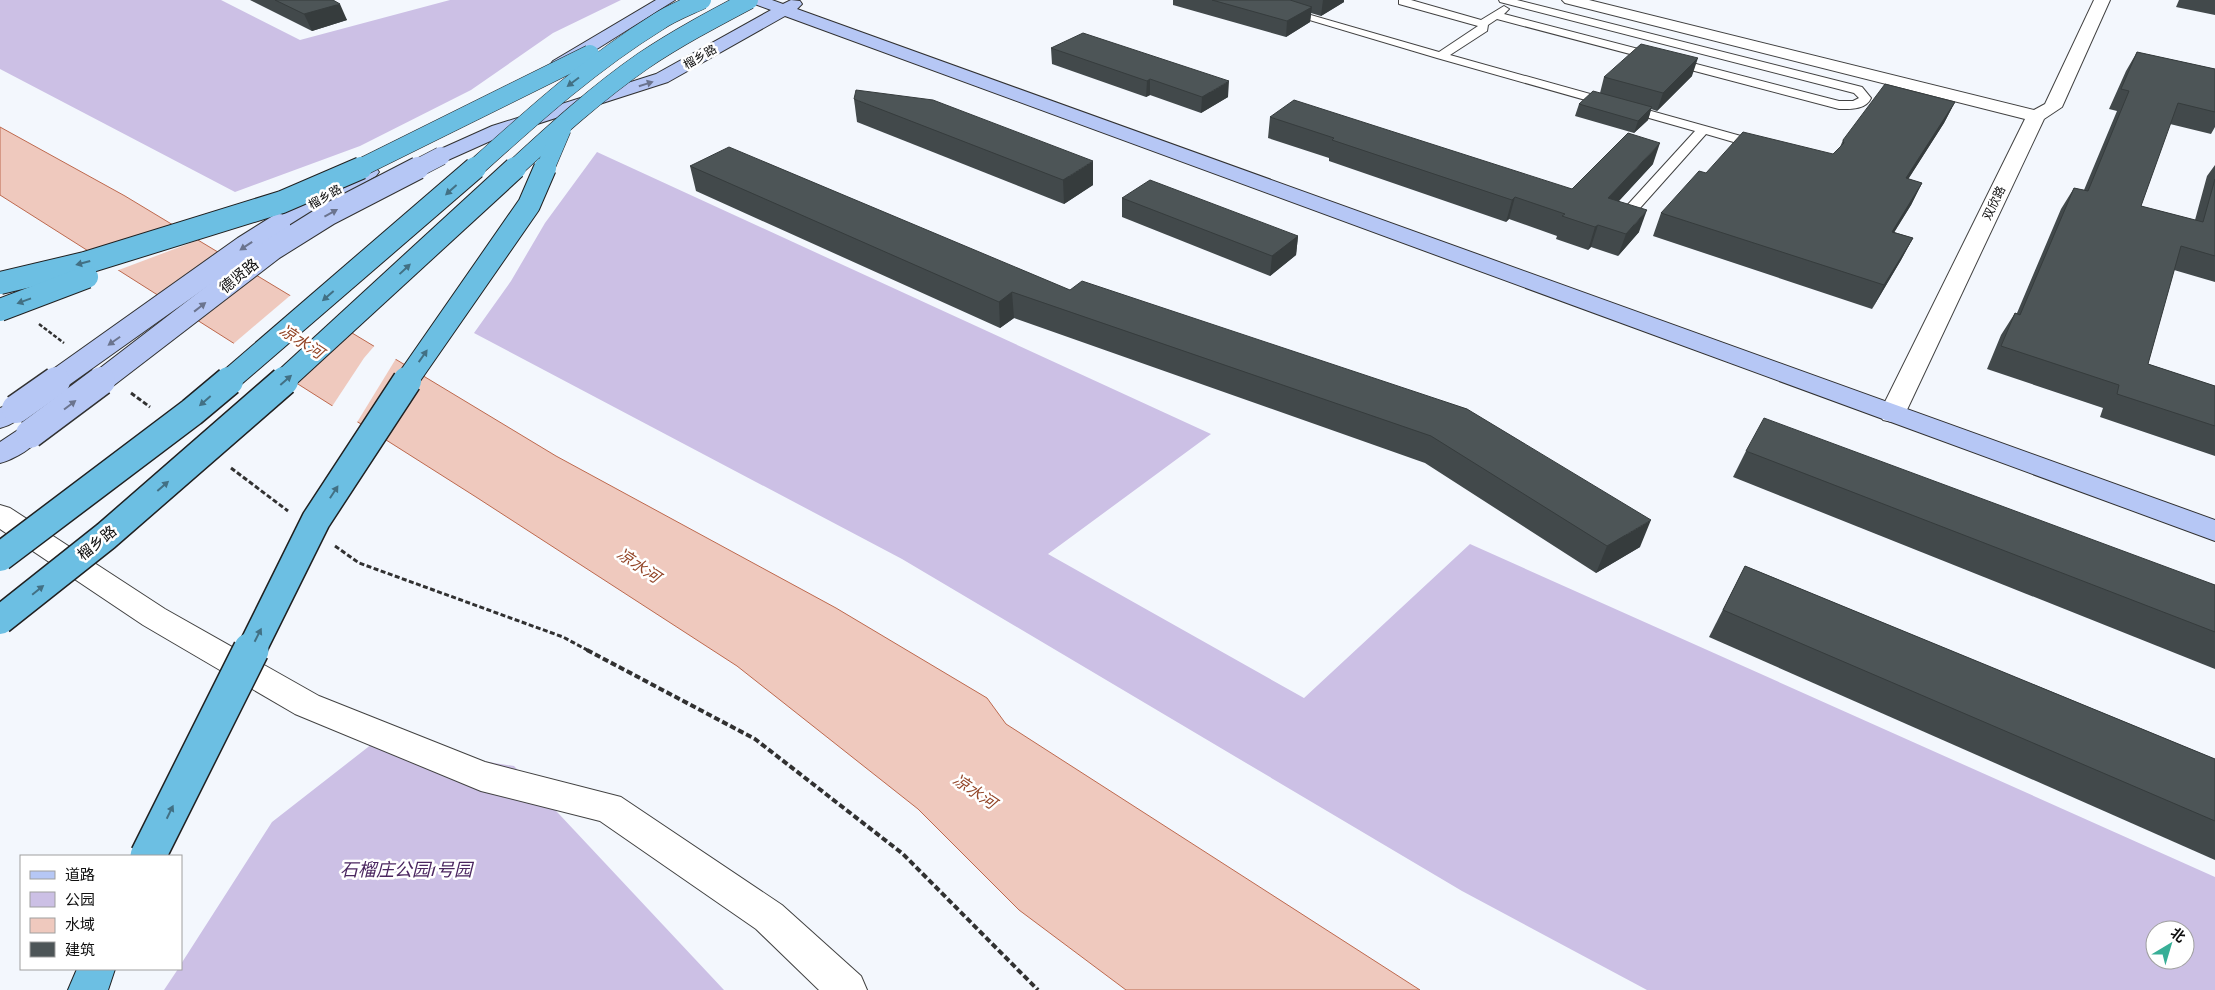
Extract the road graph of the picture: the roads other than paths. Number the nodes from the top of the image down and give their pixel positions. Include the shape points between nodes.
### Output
1 (667, 0) edge
2 (702, 0) edge
3 (748, 0) edge
4 (757, 0) edge
5 (802, 0) edge
6 (1247, 0) edge
7 (1406, 0) edge
8 (1570, 0) edge
9 (2102, 0) edge
10 (1508, 1) edge
11 (782, 9) junction
12 (1495, 15) junction
13 (659, 22) junction
14 (1483, 24) junction
15 (1441, 56) junction
16 (2036, 116) junction
17 (566, 121) junction
18 (1704, 129) junction
19 (499, 130) joint
20 (1769, 148) edge
21 (284, 211) junction
22 (1627, 214) edge
23 (0, 283) edge
24 (0, 310) edge
25 (1892, 414) junction
26 (8, 415) edge
27 (0, 454) edge
28 (0, 515) edge
29 (2215, 531) edge
30 (0, 557) edge
31 (0, 620) edge
32 (148, 855) edge
33 (96, 970) edge
34 (88, 990) edge
35 (847, 990) edge

1 - 21 street, 榴乡路 via 528,84 399,154
2 - 13 highway, bridge
3 - 17 highway, 榴乡路, bridge via 642,62
4 - 11 street
5 - 11 street, 榴乡路
6 - 15 lane
7 - 14 lane via 1403,2
8 - 16 street
9 - 16 street, 双欣路 via 2053,107
10 - 12 lane
10 - 12 lane via 1858,90 1864,101 1855,105 1839,105
19 -> 11 street, 榴乡路 via 662,78
11 - 25 street
12 - 14 lane
13 - 21 highway, bridge via 336,180
13 -> 30 highway, bridge via 561,91 192,412
14 - 15 lane via 1483,29
15 - 18 lane
16 - 25 street, 双欣路
31 -> 17 highway, 榴乡路, bridge via 106,536 303,364
32 -> 17 highway, bridge via 316,520 415,368 529,205
18 - 20 lane
18 - 22 lane
27 -> 19 street, 德贤路, bridge via 274,248 329,214
21 -> 23 highway, bridge
21 -> 24 highway, bridge
21 -> 26 street, 榴乡路, bridge via 244,247
25 - 29 street
28 - 35 street via 154,618 307,705 481,776 609,808 769,917
33 - 34 highway

